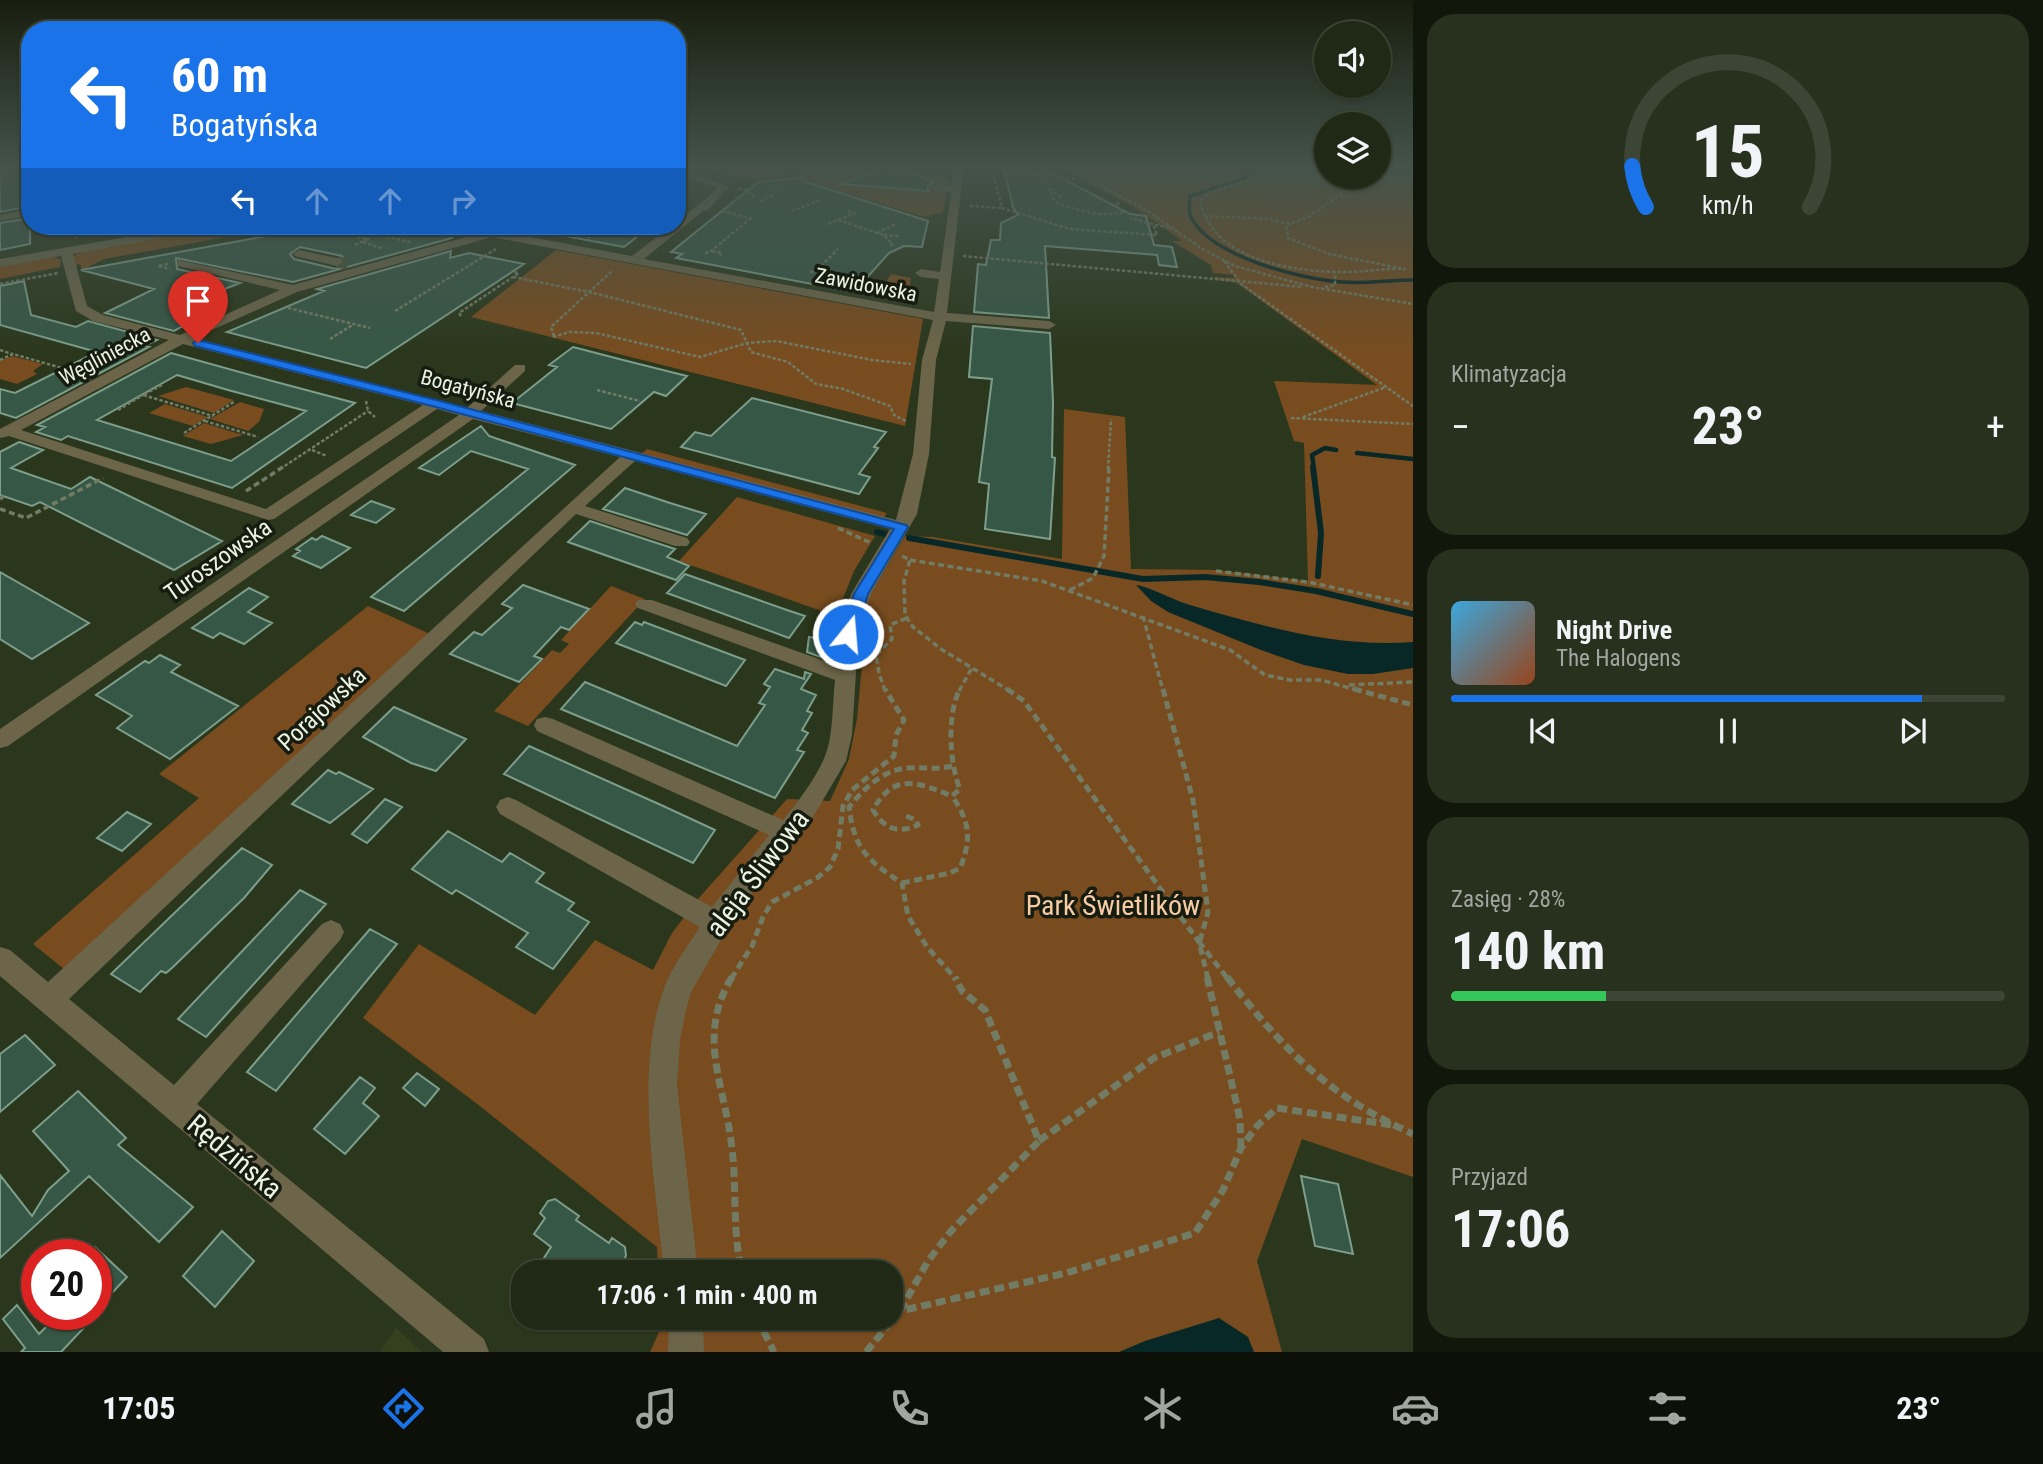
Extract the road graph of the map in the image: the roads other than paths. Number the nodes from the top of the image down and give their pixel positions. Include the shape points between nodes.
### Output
1 (952, 228) edge
2 (132, 235) edge
3 (149, 235) edge
4 (483, 235) edge
5 (501, 235) edge
6 (666, 235) edge
7 (79, 246) junction
8 (66, 251) junction
9 (299, 254) dead end
10 (0, 257) edge
11 (630, 259) junction
12 (337, 261) tunnel mouth
13 (0, 263) edge
14 (182, 263) dead end
15 (352, 265) tunnel mouth
16 (369, 268) junction
17 (921, 273) dead end
18 (946, 276) junction
19 (293, 289) junction
20 (940, 316) junction
21 (1049, 326) dead end
22 (181, 339) junction
23 (520, 368) dead end
24 (436, 403) junction
25 (467, 416) junction
26 (4, 433) edge
27 (631, 456) junction
28 (574, 508) junction
29 (895, 536) junction
30 (681, 542) dead end
31 (645, 604) dead end
32 (846, 676) junction
33 (545, 725) dead end
34 (0, 740) edge
35 (508, 807) dead end
36 (786, 832) junction
37 (716, 922) junction
38 (331, 932) dead end
39 (0, 959) edge
40 (48, 999) junction
41 (175, 1106) junction
42 (680, 1260) edge
43 (686, 1330) edge
44 (471, 1352) edge
45 (686, 1352) edge

1 - 18 street, aleja Śliwowa
2 - 7 street
3 - 7 street
4 - 16 street, Węgliniecka
5 - 11 street, Zawidowska
6 - 11 street
7 - 8 street
7 - 10 street
8 - 13 street
8 - 22 street, Bogatyńska via 84,310 98,318
9 - 12 street
11 - 20 street, Zawidowska
14 - 19 street
15 - 16 street
16 - 19 street, Węgliniecka
17 - 18 street
18 - 20 street, aleja Śliwowa
19 - 22 street, Węgliniecka
20 - 21 street, Zawidowska
20 - 29 street, aleja Śliwowa via 929,360 918,473 908,514
22 - 24 street, Bogatyńska
22 - 26 street, Węgliniecka
23 - 25 street, Turoszowska
24 - 25 street, Bogatyńska
24 - 26 street via 268,515
25 - 27 street, Bogatyńska
25 - 34 street, Turoszowska
27 - 28 street, Porajowska
27 - 29 street, Bogatyńska
28 - 30 street
28 - 40 street, Porajowska
29 - 32 street, aleja Śliwowa via 861,594 848,638
31 - 32 street
32 - 36 street, aleja Śliwowa via 835,761 819,791
33 - 36 street
35 - 37 street
36 - 37 street, aleja Śliwowa
37 - 42 street, aleja Śliwowa via 678,988 666,1039 662,1085
38 - 41 street
39 - 40 street, Rędzińska
40 - 41 street, Rędzińska
41 - 44 street, Rędzińska
43 - 45 street

